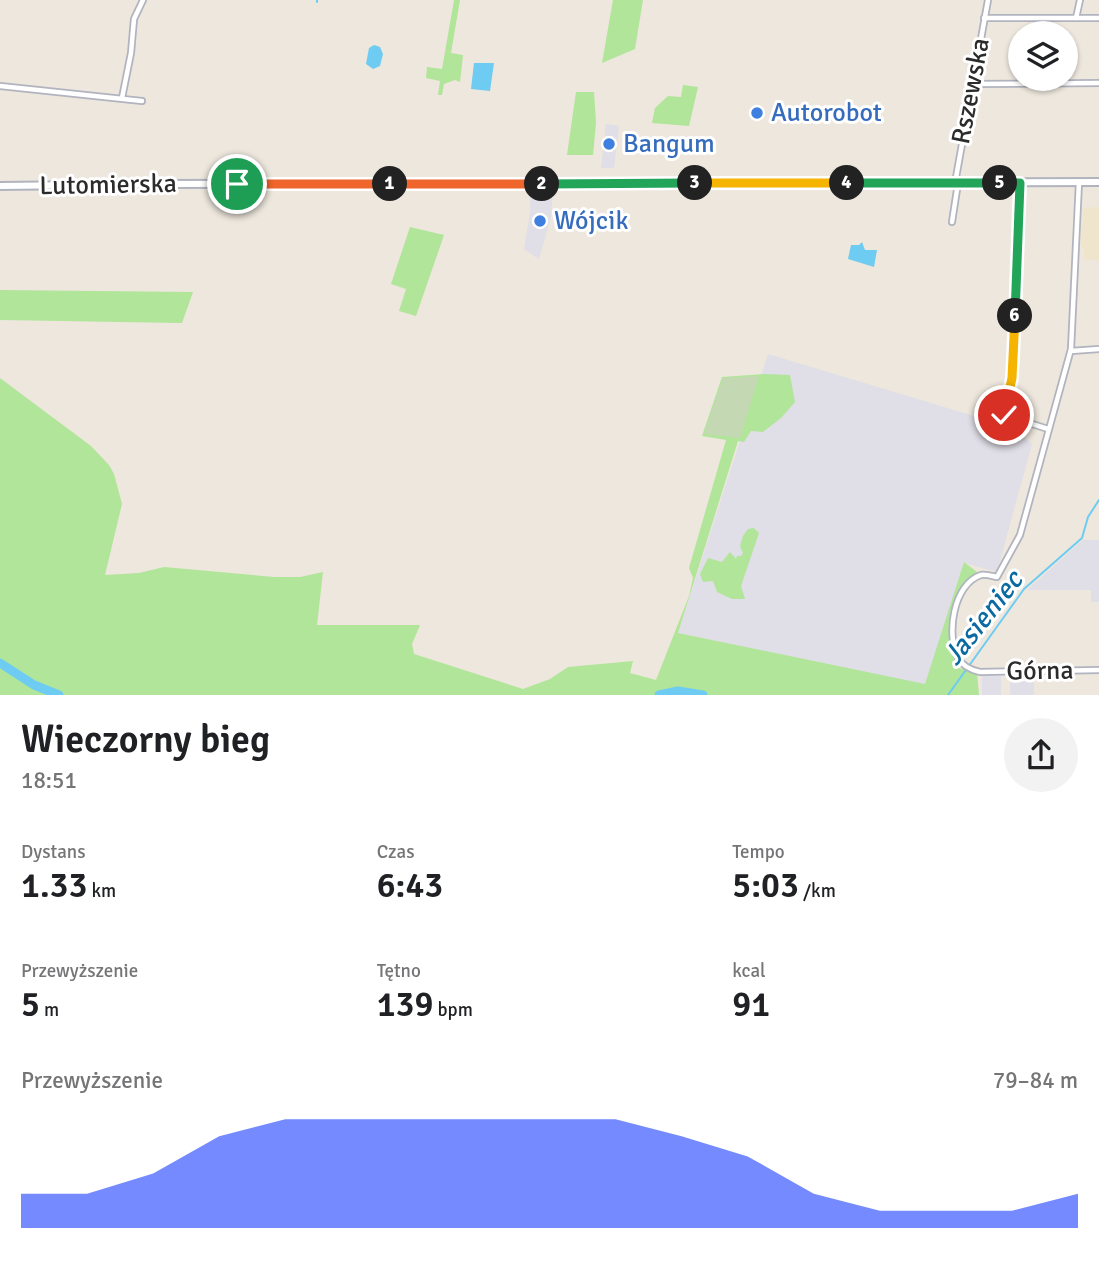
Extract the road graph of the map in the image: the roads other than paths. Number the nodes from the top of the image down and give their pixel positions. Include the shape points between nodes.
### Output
1 (143, 0) edge
2 (988, 0) edge
3 (1080, 0) edge
4 (984, 18) junction
5 (1076, 18) junction
6 (1099, 18) edge
7 (1099, 83) edge
8 (972, 84) junction
9 (0, 86) edge
10 (122, 98) junction
11 (142, 101) dead end
12 (1079, 182) junction
13 (1099, 182) edge
14 (957, 183) junction
15 (1020, 183) junction
16 (0, 186) edge
17 (952, 222) dead end
18 (1099, 349) edge
19 (1071, 351) junction
20 (1048, 429) junction
21 (1099, 670) edge

1 - 10 street via 134,19
2 - 4 street, Rszewska
3 - 5 street
4 - 5 street
4 - 8 street, Rszewska
5 - 6 street
7 - 8 street
8 - 14 street, Rszewska
9 - 10 street
10 - 11 street
12 - 13 main road, Lutomierska
12 - 15 main road, Lutomierska
12 - 19 street
14 - 15 main road, Lutomierska
14 - 16 main road, Lutomierska
14 - 17 street, Rszewska
15 - 20 street via 1012,378 1004,415
18 - 19 street
19 - 20 street
20 - 21 street, Górna via 1015,548 997,577 985,574 972,580 959,595 954,646 968,669 980,672

